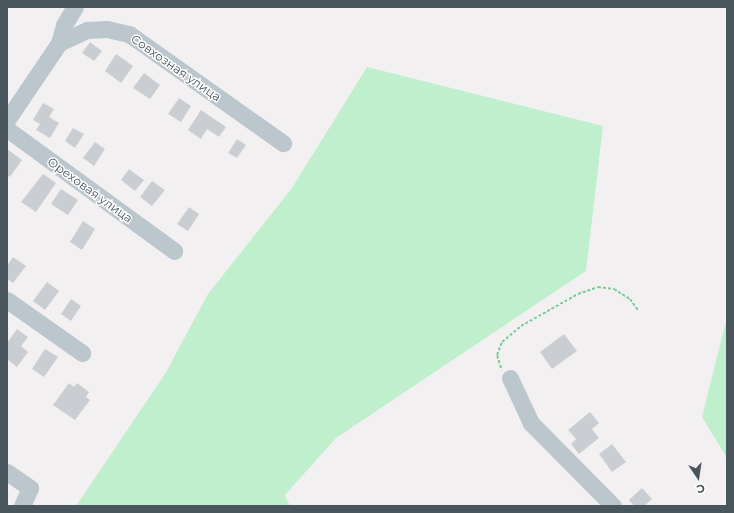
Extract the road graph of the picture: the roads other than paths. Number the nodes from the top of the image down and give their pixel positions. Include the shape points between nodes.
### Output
1 (75, 7) edge
2 (59, 43) junction
3 (7, 120) edge
4 (7, 129) edge
5 (283, 143) dead end
6 (174, 251) dead end
7 (7, 300) edge
8 (82, 353) dead end
9 (510, 378) road end
10 (7, 472) edge
11 (22, 506) edge
12 (613, 506) edge

1 - 2 street via 64,25
2 - 3 street
2 - 5 street, Совхозная улица via 87,30 107,29 129,34
4 - 6 street, Ореховая улица
7 - 8 street
9 - 12 street via 531,423
10 - 11 street via 30,488

